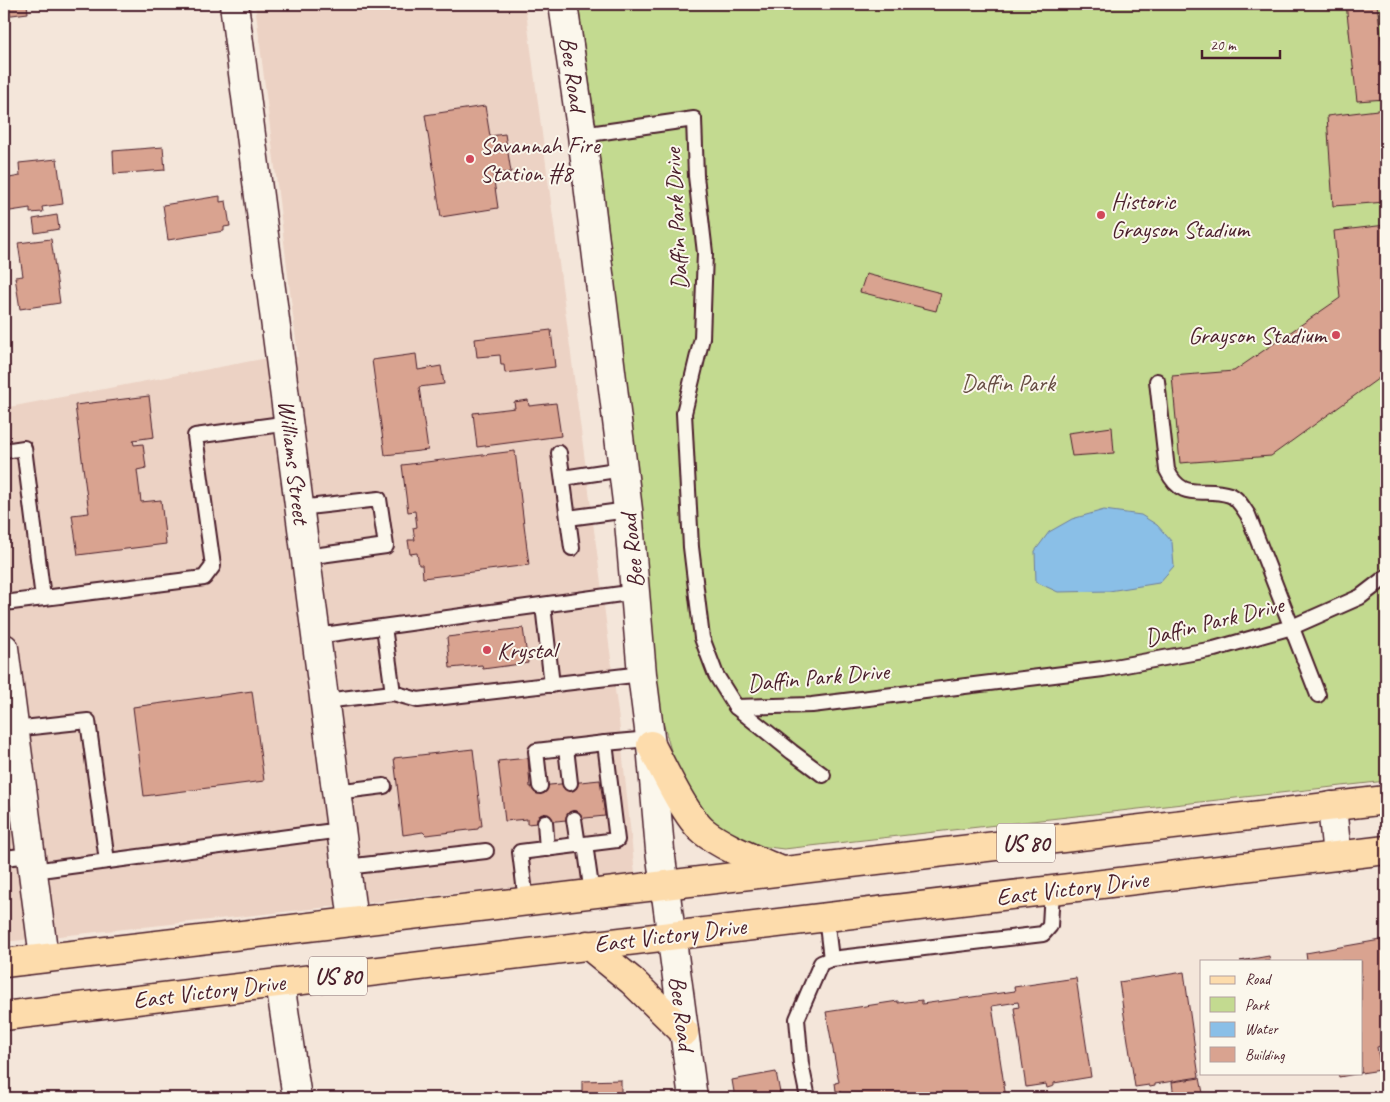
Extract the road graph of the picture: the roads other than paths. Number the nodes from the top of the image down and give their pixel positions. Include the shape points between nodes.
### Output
1 (234, 4) edge
2 (563, 4) edge
3 (582, 135) junction
4 (1157, 381) dead end
5 (288, 423) junction
6 (4, 451) edge
7 (559, 453) dead end
8 (623, 469) junction
9 (563, 478) junction
10 (299, 508) junction
11 (628, 510) junction
12 (568, 518) junction
13 (572, 548) dead end
14 (306, 557) junction
15 (1386, 577) edge
16 (636, 592) junction
17 (43, 598) junction
18 (4, 602) edge
19 (543, 605) junction
20 (384, 626) junction
21 (1292, 627) junction
22 (316, 636) junction
23 (4, 648) edge
24 (642, 674) junction
25 (552, 685) junction
26 (393, 693) junction
27 (1318, 695) dead end
28 (324, 701) junction
29 (736, 707) junction
30 (14, 729) junction
31 (650, 742) junction
32 (605, 743) junction
33 (566, 748) junction
34 (824, 775) dead end
35 (570, 783) dead end
36 (384, 786) dead end
37 (540, 786) dead end
38 (336, 792) junction
39 (1386, 800) edge
40 (1332, 806) junction
41 (574, 819) dead end
42 (544, 822) dead end
43 (341, 830) junction
44 (581, 845) junction
45 (547, 848) junction
46 (1386, 850) edge
47 (486, 851) dead end
48 (1337, 856) junction
49 (4, 858) edge
50 (107, 861) junction
51 (32, 863) junction
52 (346, 867) junction
53 (782, 871) junction
54 (665, 885) junction
55 (1052, 890) junction
56 (592, 894) junction
57 (526, 901) junction
58 (826, 917) junction
59 (353, 921) junction
60 (671, 935) junction
61 (588, 945) junction
62 (44, 958) junction
63 (831, 958) junction
64 (4, 963) edge
65 (280, 983) junction
66 (4, 1016) edge
67 (684, 1032) junction
68 (297, 1098) edge
69 (693, 1098) edge
70 (808, 1098) edge

1 - 5 street, Williams Street
2 - 3 street, Bee Road
3 - 8 street, Bee Road
3 - 29 lane, Daffin Park Drive via 694,119 696,176 705,253 702,338 684,413 691,547 702,638 716,675
4 - 21 lane via 1167,470 1171,479 1190,492 1231,495 1240,503
5 - 10 street, Williams Street
5 - 17 lane via 195,436 213,566 204,578
6 - 17 lane via 24,448
7 - 9 lane
8 - 9 lane
8 - 11 street, Bee Road
9 - 12 lane
10 - 14 street, Williams Street
10 - 14 lane via 379,499 386,546
11 - 12 lane
11 - 16 street, Bee Road
12 - 13 lane
14 - 22 street, Williams Street
15 - 21 lane, Daffin Park Drive via 1360,597
16 - 19 lane
16 - 24 street, Bee Road
17 - 18 lane
19 - 20 lane
19 - 25 lane
20 - 22 lane
20 - 26 lane
21 - 27 lane
21 - 29 lane, Daffin Park Drive via 1214,649 1103,669 814,704
22 - 28 street, Williams Street
23 - 30 street
24 - 25 lane
24 - 31 street, Bee Road
25 - 26 lane via 418,700
26 - 28 lane
28 - 38 street, Williams Street
29 - 34 lane
30 - 50 lane via 88,721
30 - 51 street
31 - 32 lane
31 - 53 main road via 687,810 703,830 733,849
31 - 54 street, Bee Road
32 - 33 lane
32 - 44 lane via 616,840
33 - 35 lane
33 - 37 lane via 536,751
36 - 38 lane
38 - 43 street, Williams Street
39 - 40 main road, East Victory Drive / US 80
40 - 48 street
40 - 53 main road, East Victory Drive / US 80
41 - 44 lane
42 - 45 lane
43 - 50 lane
43 - 52 street, Williams Street
44 - 45 lane
44 - 56 lane
45 - 57 lane via 520,852
46 - 48 main road, East Victory Drive / US 80
47 - 52 lane
48 - 55 main road, East Victory Drive / US 80
49 - 51 lane
50 - 51 lane
51 - 62 street
52 - 59 street, Williams Street
53 - 54 main road, East Victory Drive / US 80
54 - 56 main road, East Victory Drive / US 80
54 - 60 street, Bee Road
55 - 58 main road, East Victory Drive / US 80
55 - 63 lane via 1050,926 1043,934
56 - 57 main road, East Victory Drive / US 80
57 - 59 main road, East Victory Drive / US 80
58 - 60 main road, East Victory Drive / US 80
58 - 63 lane
59 - 62 main road, East Victory Drive / US 80
60 - 61 main road, East Victory Drive / US 80
60 - 67 street, Bee Road
61 - 65 main road, East Victory Drive / US 80
61 - 67 main road via 632,981
62 - 64 main road, East Victory Drive / US 80
63 - 70 lane via 821,963 797,1019
65 - 66 main road, East Victory Drive / US 80
65 - 68 street
67 - 69 street, Bee Road

